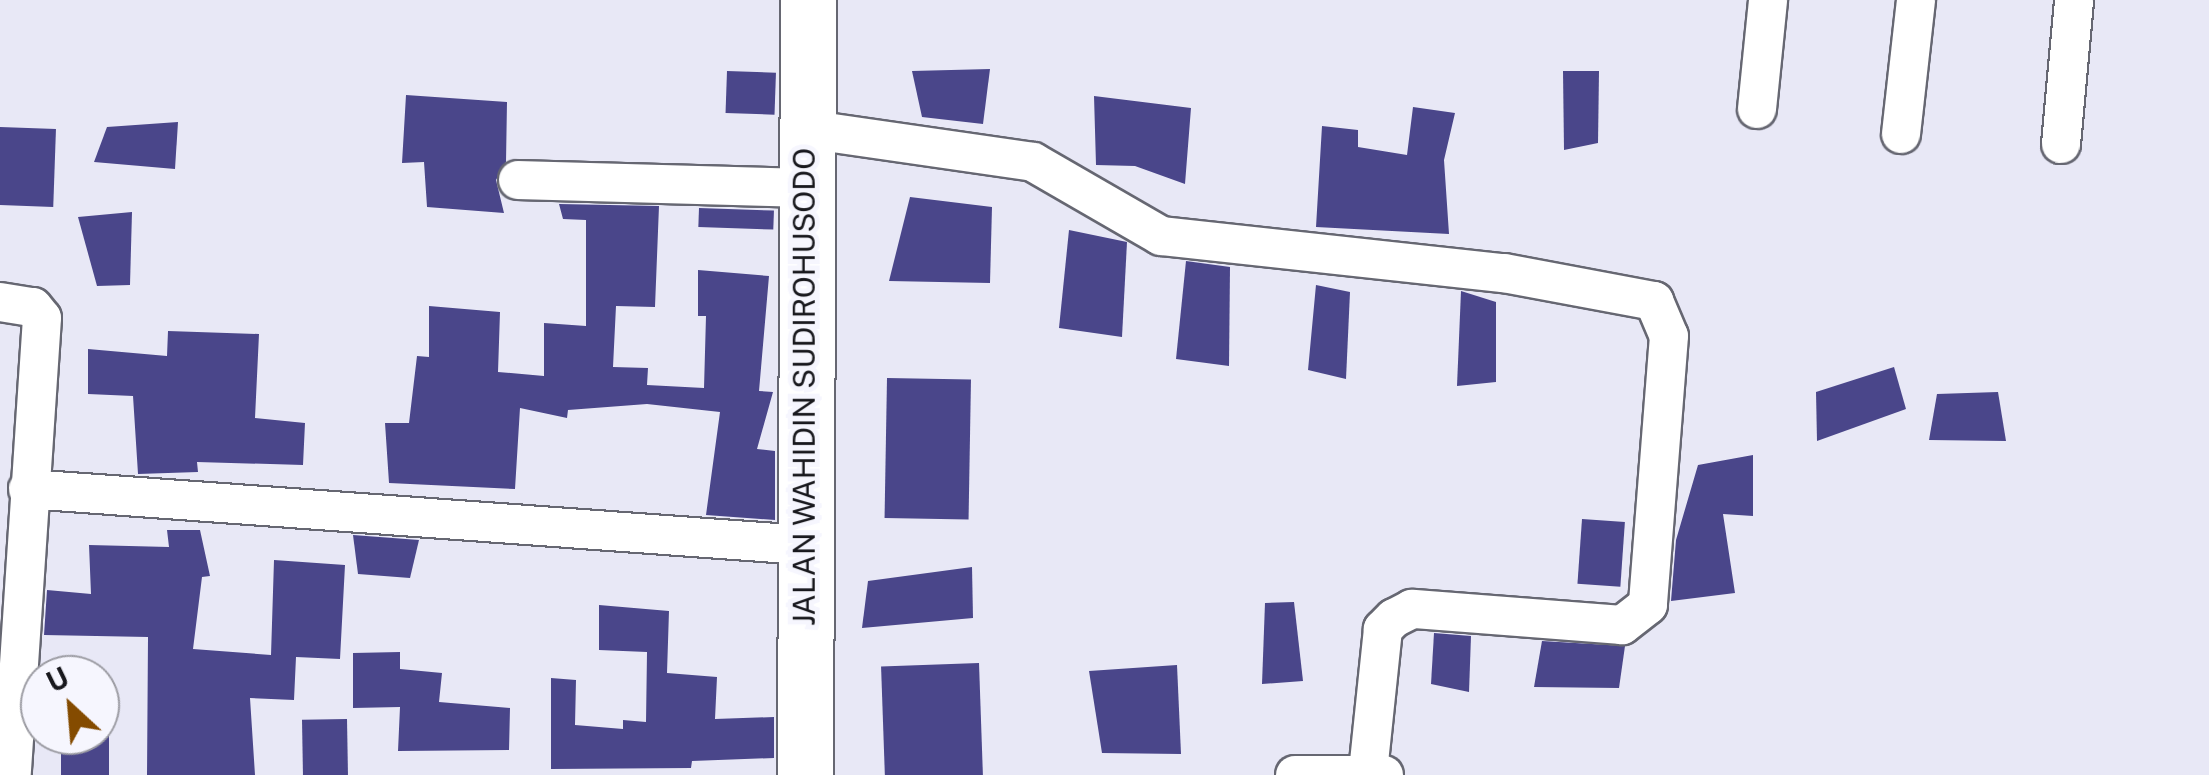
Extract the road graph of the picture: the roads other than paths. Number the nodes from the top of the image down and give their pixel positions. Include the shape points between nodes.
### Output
1 (808, 0) edge
2 (1768, 0) edge
3 (1916, 0) edge
4 (2074, 0) edge
5 (1757, 110) dead end
6 (804, 129) junction
7 (1901, 134) dead end
8 (2060, 144) dead end
9 (518, 180) dead end
10 (804, 188) junction
11 (0, 302) edge
12 (28, 489) junction
13 (804, 545) junction
14 (1376, 773) edge
15 (805, 774) edge
16 (12, 775) edge
17 (778, 775) edge
18 (1296, 775) edge

1 - 6 highway, JALAN WAHIDIN SUDIROHUSODO
2 - 5 street
3 - 7 street
4 - 8 street
6 - 10 highway, JALAN WAHIDIN SUDIROHUSODO
6 - 14 street via 1026,160 1090,189 1161,236 1504,274 1654,300 1669,336 1648,605 1622,625 1412,609 1394,618 1383,629
9 - 10 street
10 - 13 highway, JALAN WAHIDIN SUDIROHUSODO
11 - 12 street via 33,307 42,318
12 - 13 street
12 - 16 street
13 - 15 highway, JALAN WAHIDIN SUDIROHUSODO
14 - 18 street
15 - 17 street

